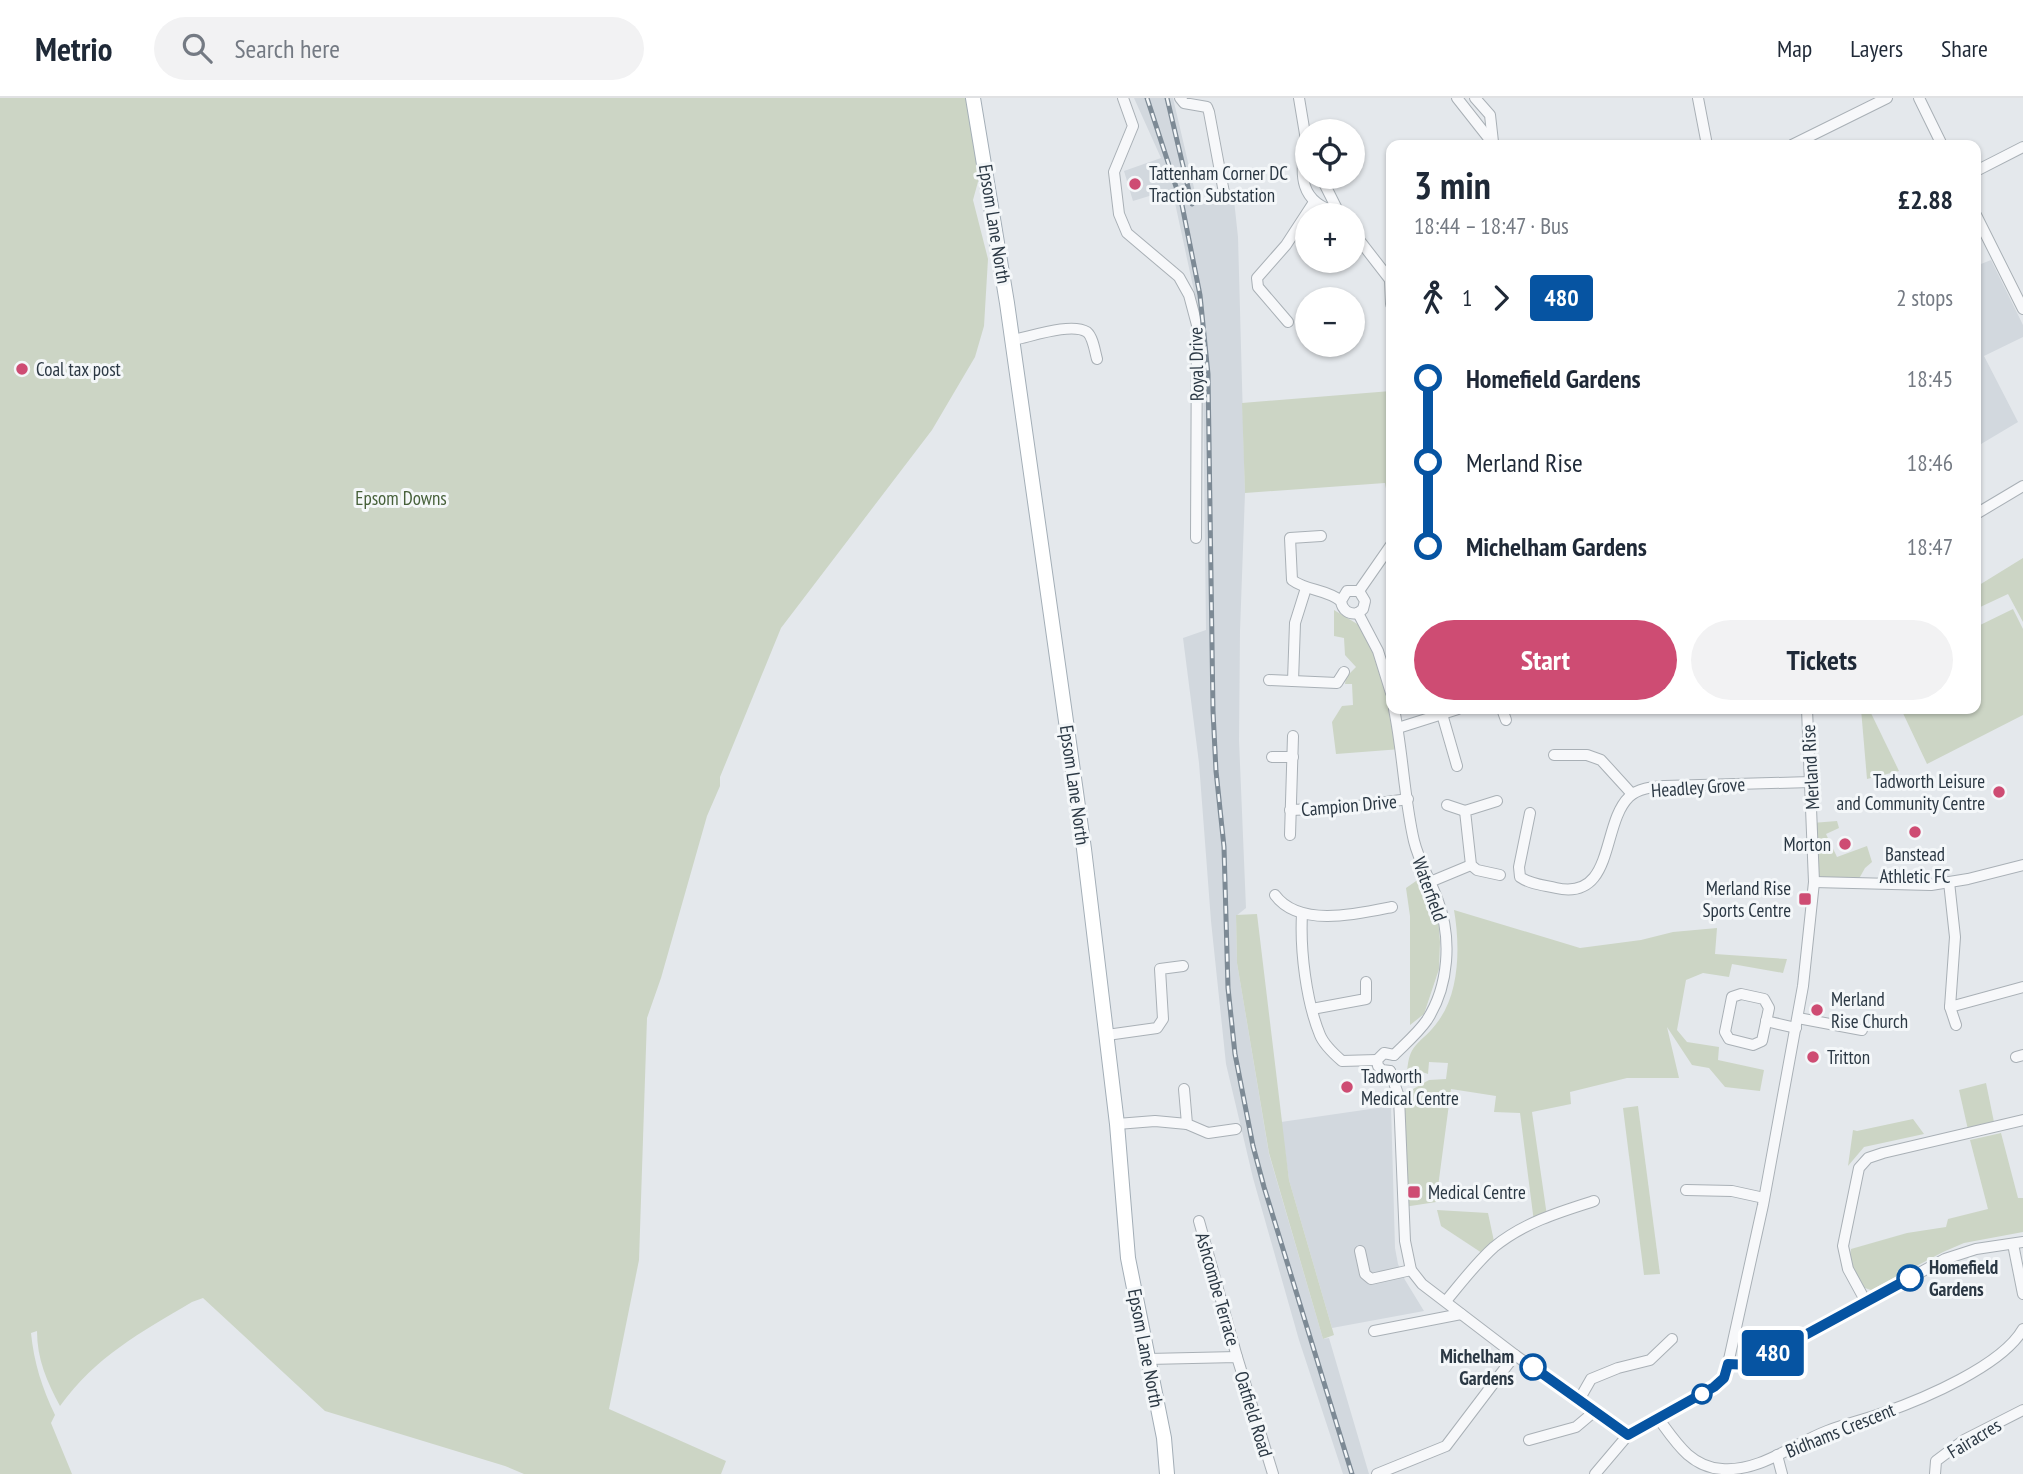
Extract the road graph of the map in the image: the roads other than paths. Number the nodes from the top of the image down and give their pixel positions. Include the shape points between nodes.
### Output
1 (973, 98) edge
2 (1123, 98) edge
3 (1180, 98) edge
4 (1299, 98) edge
5 (1457, 98) edge
6 (1475, 98) edge
7 (1698, 98) edge
8 (1887, 98) edge
9 (1919, 98) edge
10 (1303, 119) edge
11 (1490, 140) edge
12 (1493, 140) edge
13 (1706, 140) edge
14 (1802, 140) edge
15 (1940, 140) edge
16 (2023, 147) edge
17 (1981, 168) edge
18 (1306, 189) edge
19 (1225, 198) dead end
20 (1314, 202) joint
21 (1981, 225) edge
22 (1365, 247) edge
23 (1386, 275) edge
24 (2023, 309) edge
25 (1288, 322) dead end
26 (1013, 340) junction
27 (1097, 359) dead end
28 (2023, 486) edge
29 (1981, 511) edge
30 (1321, 536) dead end
31 (1196, 538) dead end
32 (1386, 552) edge
33 (1306, 588) junction
34 (1359, 591) junction
35 (1341, 601) junction
36 (1358, 613) junction
37 (1344, 672) dead end
38 (1386, 677) edge
39 (1269, 680) dead end
40 (1293, 681) junction
41 (1395, 714) edge
42 (1442, 714) joint
43 (1807, 714) edge
44 (1398, 728) junction
45 (1293, 736) dead end
46 (1554, 755) dead end
47 (1272, 757) dead end
48 (1293, 757) junction
49 (1457, 766) dead end
50 (1811, 782) junction
51 (1632, 794) junction
52 (1408, 799) junction
53 (1497, 802) dead end
54 (1447, 805) dead end
55 (1290, 810) junction
56 (1465, 811) junction
57 (1530, 813) dead end
58 (1290, 835) dead end
59 (1471, 865) junction
60 (2023, 865) edge
61 (1500, 875) dead end
62 (1430, 882) junction
63 (1814, 882) junction
64 (1949, 882) junction
65 (1275, 895) dead end
66 (1392, 907) dead end
67 (1302, 914) junction
68 (1184, 966) dead end
69 (1366, 982) dead end
70 (2023, 987) edge
71 (1950, 1007) junction
72 (1312, 1009) junction
73 (1766, 1021) junction
74 (1797, 1023) junction
75 (1956, 1025) dead end
76 (1862, 1030) dead end
77 (1107, 1035) junction
78 (1394, 1055) junction
79 (1377, 1060) junction
80 (1390, 1071) junction
81 (1184, 1089) dead end
82 (2023, 1120) edge
83 (1117, 1124) junction
84 (1186, 1124) junction
85 (1236, 1129) dead end
86 (1686, 1190) dead end
87 (1764, 1198) junction
88 (1594, 1201) dead end
89 (1199, 1221) dead end
90 (2018, 1243) edge
91 (1360, 1251) dead end
92 (1411, 1270) junction
93 (2023, 1294) edge
94 (1446, 1301) junction
95 (1866, 1302) junction
96 (1461, 1314) junction
97 (2023, 1329) edge
98 (1374, 1331) dead end
99 (1672, 1339) dead end
100 (1515, 1355) junction
101 (1237, 1357) junction
102 (1148, 1359) junction
103 (1728, 1364) junction
104 (1579, 1400) junction
105 (2023, 1410) edge
106 (1595, 1411) junction
107 (1658, 1418) junction
108 (1628, 1435) junction
109 (1529, 1440) dead end
110 (1777, 1455) junction
111 (1167, 1474) edge
112 (1273, 1474) edge
113 (1377, 1474) edge
114 (1595, 1474) edge
115 (1782, 1474) edge
116 (1936, 1474) edge

1 - 26 main road, Epsom Lane North
2 - 31 street, Royal Drive via 1133,126 1114,172 1119,214 1127,233 1179,277 1197,325
3 - 19 street via 1209,112
4 - 10 street
5 - 11 street
6 - 12 street via 1490,115
7 - 13 street
8 - 14 street
9 - 15 street
16 - 17 street
18 - 20 street
20 - 25 street via 1257,278 1258,287
21 - 24 street
22 - 23 street
26 - 27 street via 1056,331 1087,332
26 - 77 main road, Epsom Lane North
28 - 29 street
30 - 33 street via 1290,538 1292,580
32 - 34 street
33 - 35 street via 1331,593
33 - 40 street via 1295,623
34 - 35 street via 1347,591
34 - 36 street via 1365,605
35 - 36 street via 1345,610
36 - 38 street
37 - 40 street via 1337,683
39 - 40 street
41 - 44 street, Waterfield
42 - 44 street
42 - 49 street
43 - 50 street, Merland Rise
44 - 52 street, Waterfield
45 - 48 street
46 - 51 street via 1601,760
47 - 48 street
48 - 55 street
50 - 51 street, Headley Grove via 1678,785
50 - 63 street, Merland Rise
51 - 57 street, Headley Grove via 1616,815 1597,873 1585,886 1561,889 1520,877
52 - 55 street, Campion Drive
52 - 62 street, Waterfield via 1417,853
53 - 56 street
54 - 56 street
55 - 58 street
56 - 59 street
59 - 61 street
59 - 62 street
60 - 64 street
62 - 78 street, Waterfield via 1444,922 1445,968 1427,1020
63 - 64 street via 1897,886
63 - 74 street, Merland Rise
64 - 71 street via 1955,937
65 - 67 street
66 - 67 street via 1348,915
67 - 72 street via 1301,939
68 - 77 street via 1160,969 1163,1019 1157,1028
69 - 72 street via 1366,999
70 - 71 street
71 - 75 street
72 - 79 street via 1321,1038 1342,1061
73 - 73 street via 1762,1041 1753,1045 1729,1040 1725,1032 1732,997 1741,994 1764,999 1769,1008
73 - 74 street
74 - 76 street
74 - 87 street, Merland Rise
77 - 83 main road, Epsom Lane North
78 - 79 street via 1384,1053
78 - 80 street via 1397,1064
79 - 80 street via 1382,1070
80 - 92 street via 1399,1097 1405,1241
81 - 84 street
82 - 95 street via 1883,1153 1868,1158 1859,1168 1843,1246 1848,1269
83 - 84 street
83 - 102 main road, Epsom Lane North via 1128,1258
84 - 85 street via 1208,1133
86 - 87 street via 1732,1191
87 - 103 street, Merland Rise
88 - 94 street via 1547,1216 1511,1235 1480,1261
89 - 101 street, Ashcombe Terrace
90 - 93 street
90 - 95 street via 1945,1259
91 - 92 street via 1365,1274 1371,1279
92 - 94 street
94 - 96 street
95 - 103 street via 1750,1365
96 - 98 street
96 - 100 street
97 - 110 street, Bidhams Crescent via 2010,1348 1948,1385 1884,1413 1826,1431
99 - 104 street via 1650,1360 1591,1379
100 - 104 street
100 - 113 street via 1446,1446
101 - 102 street, Oatfield Road
101 - 112 street, Oatfield Road
102 - 111 main road, Epsom Lane North
103 - 107 street via 1724,1378 1714,1387
104 - 106 street
105 - 116 street, Fairacres via 1964,1440 1936,1461
106 - 108 street
106 - 109 street via 1576,1427
107 - 108 street
107 - 110 street, Bidhams Crescent via 1682,1451 1699,1463 1740,1469
108 - 114 street
110 - 115 street

